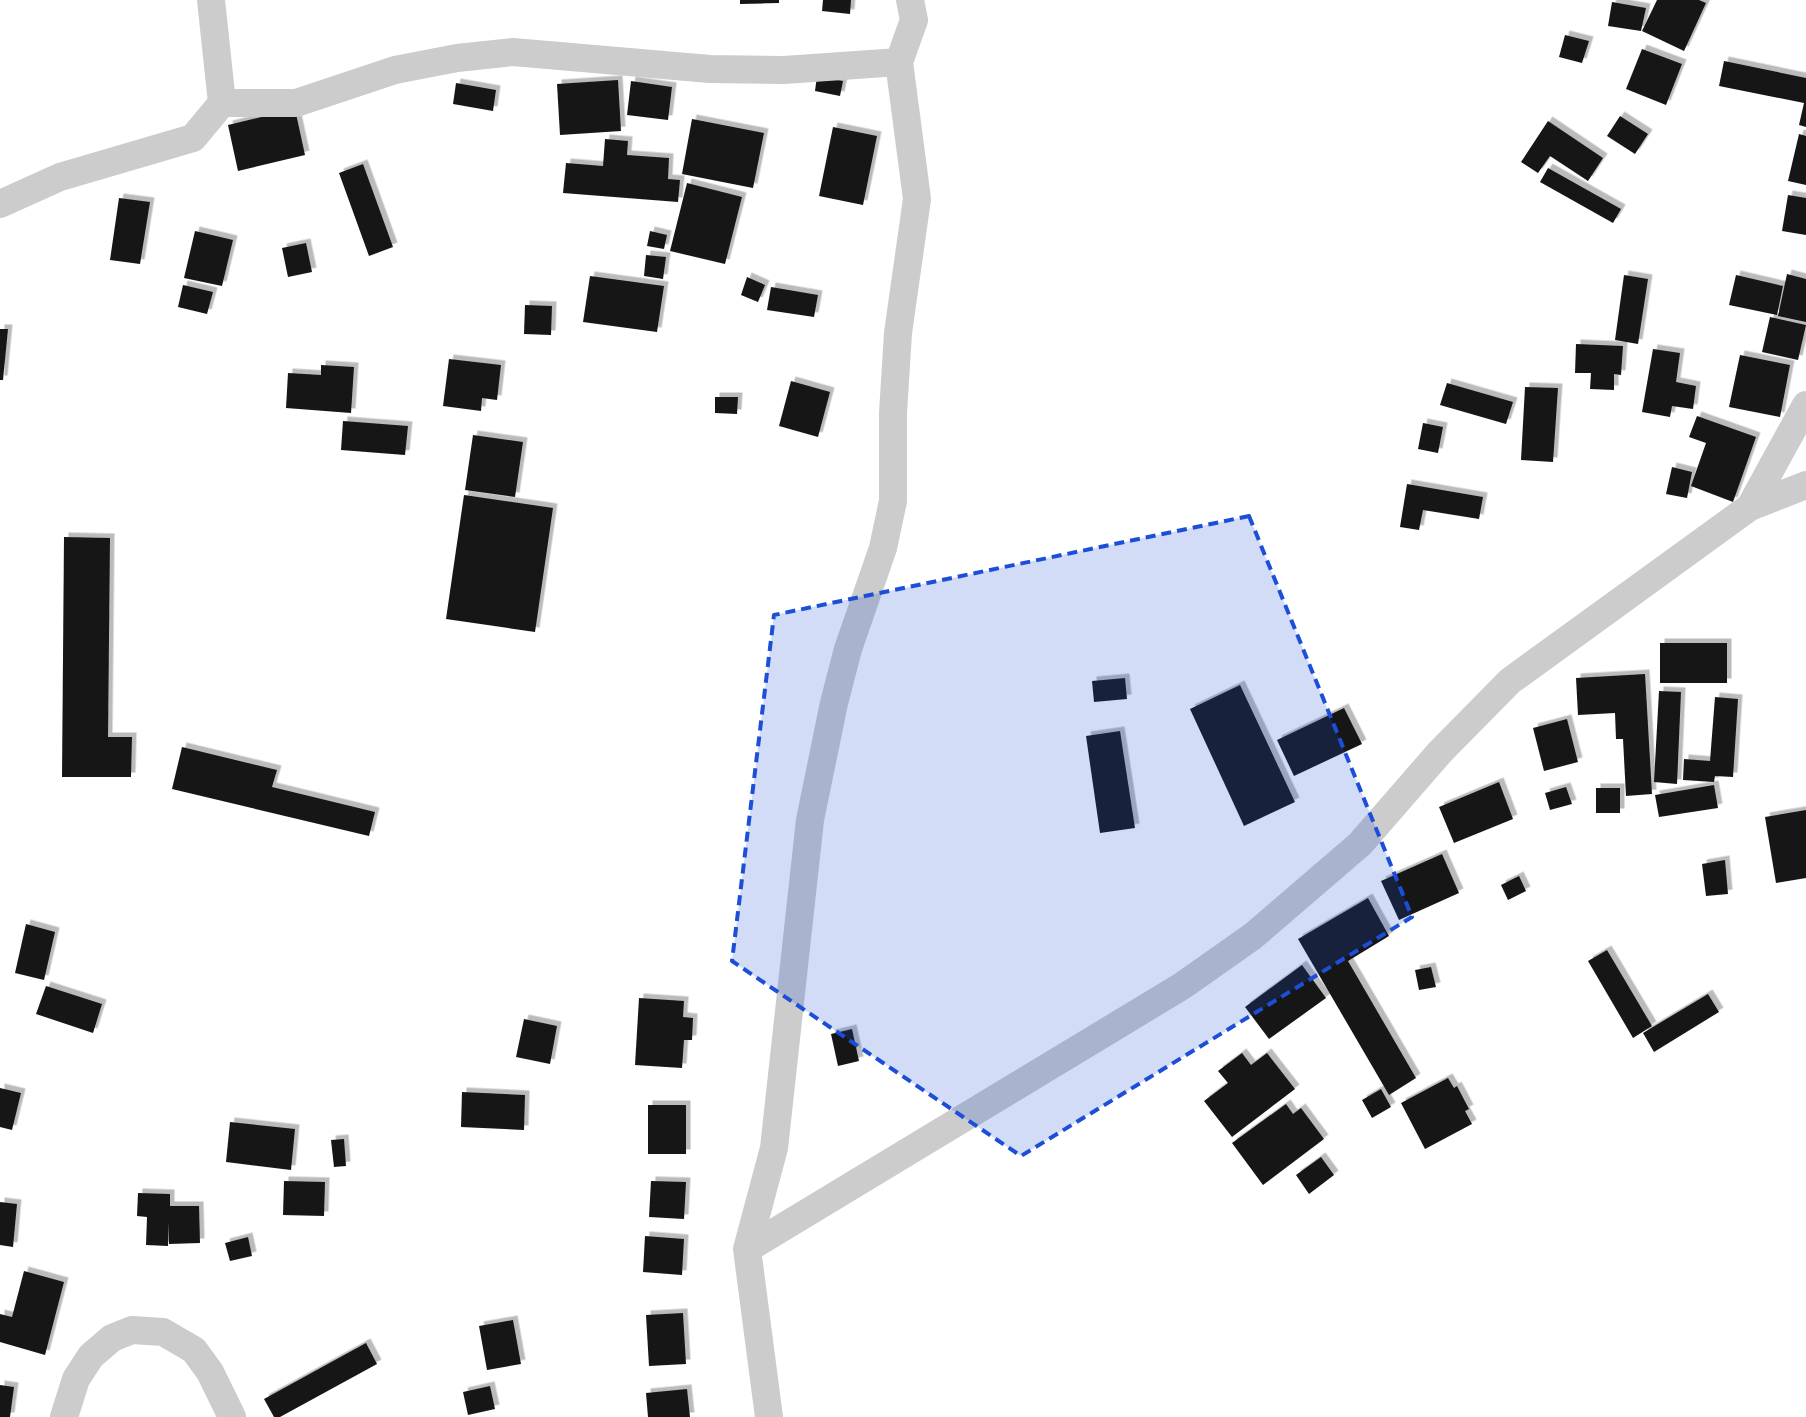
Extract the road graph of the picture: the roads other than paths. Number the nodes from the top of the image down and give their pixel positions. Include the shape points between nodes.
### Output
1 (212, 0) edge
2 (910, 0) edge
3 (898, 62) junction
4 (222, 103) junction
5 (0, 204) edge
6 (1806, 405) edge
7 (1806, 485) edge
8 (1750, 507) junction
9 (747, 1248) junction
10 (64, 1417) edge
11 (232, 1417) edge
12 (768, 1417) edge

1 - 4 street
2 - 3 street via 914,20
3 - 4 street via 784,70 710,69 513,52 457,58 395,70 296,103
3 - 9 street via 917,199 898,333 893,413 893,501 883,548 840,676 810,820 774,1148
4 - 5 street via 193,138 60,177
6 - 8 street
7 - 8 street
8 - 9 street via 1510,681 1440,752 1360,844 1253,936 1182,986
9 - 12 street
10 - 11 street via 76,1380 91,1356 112,1338 132,1330 162,1332 194,1350 210,1372

